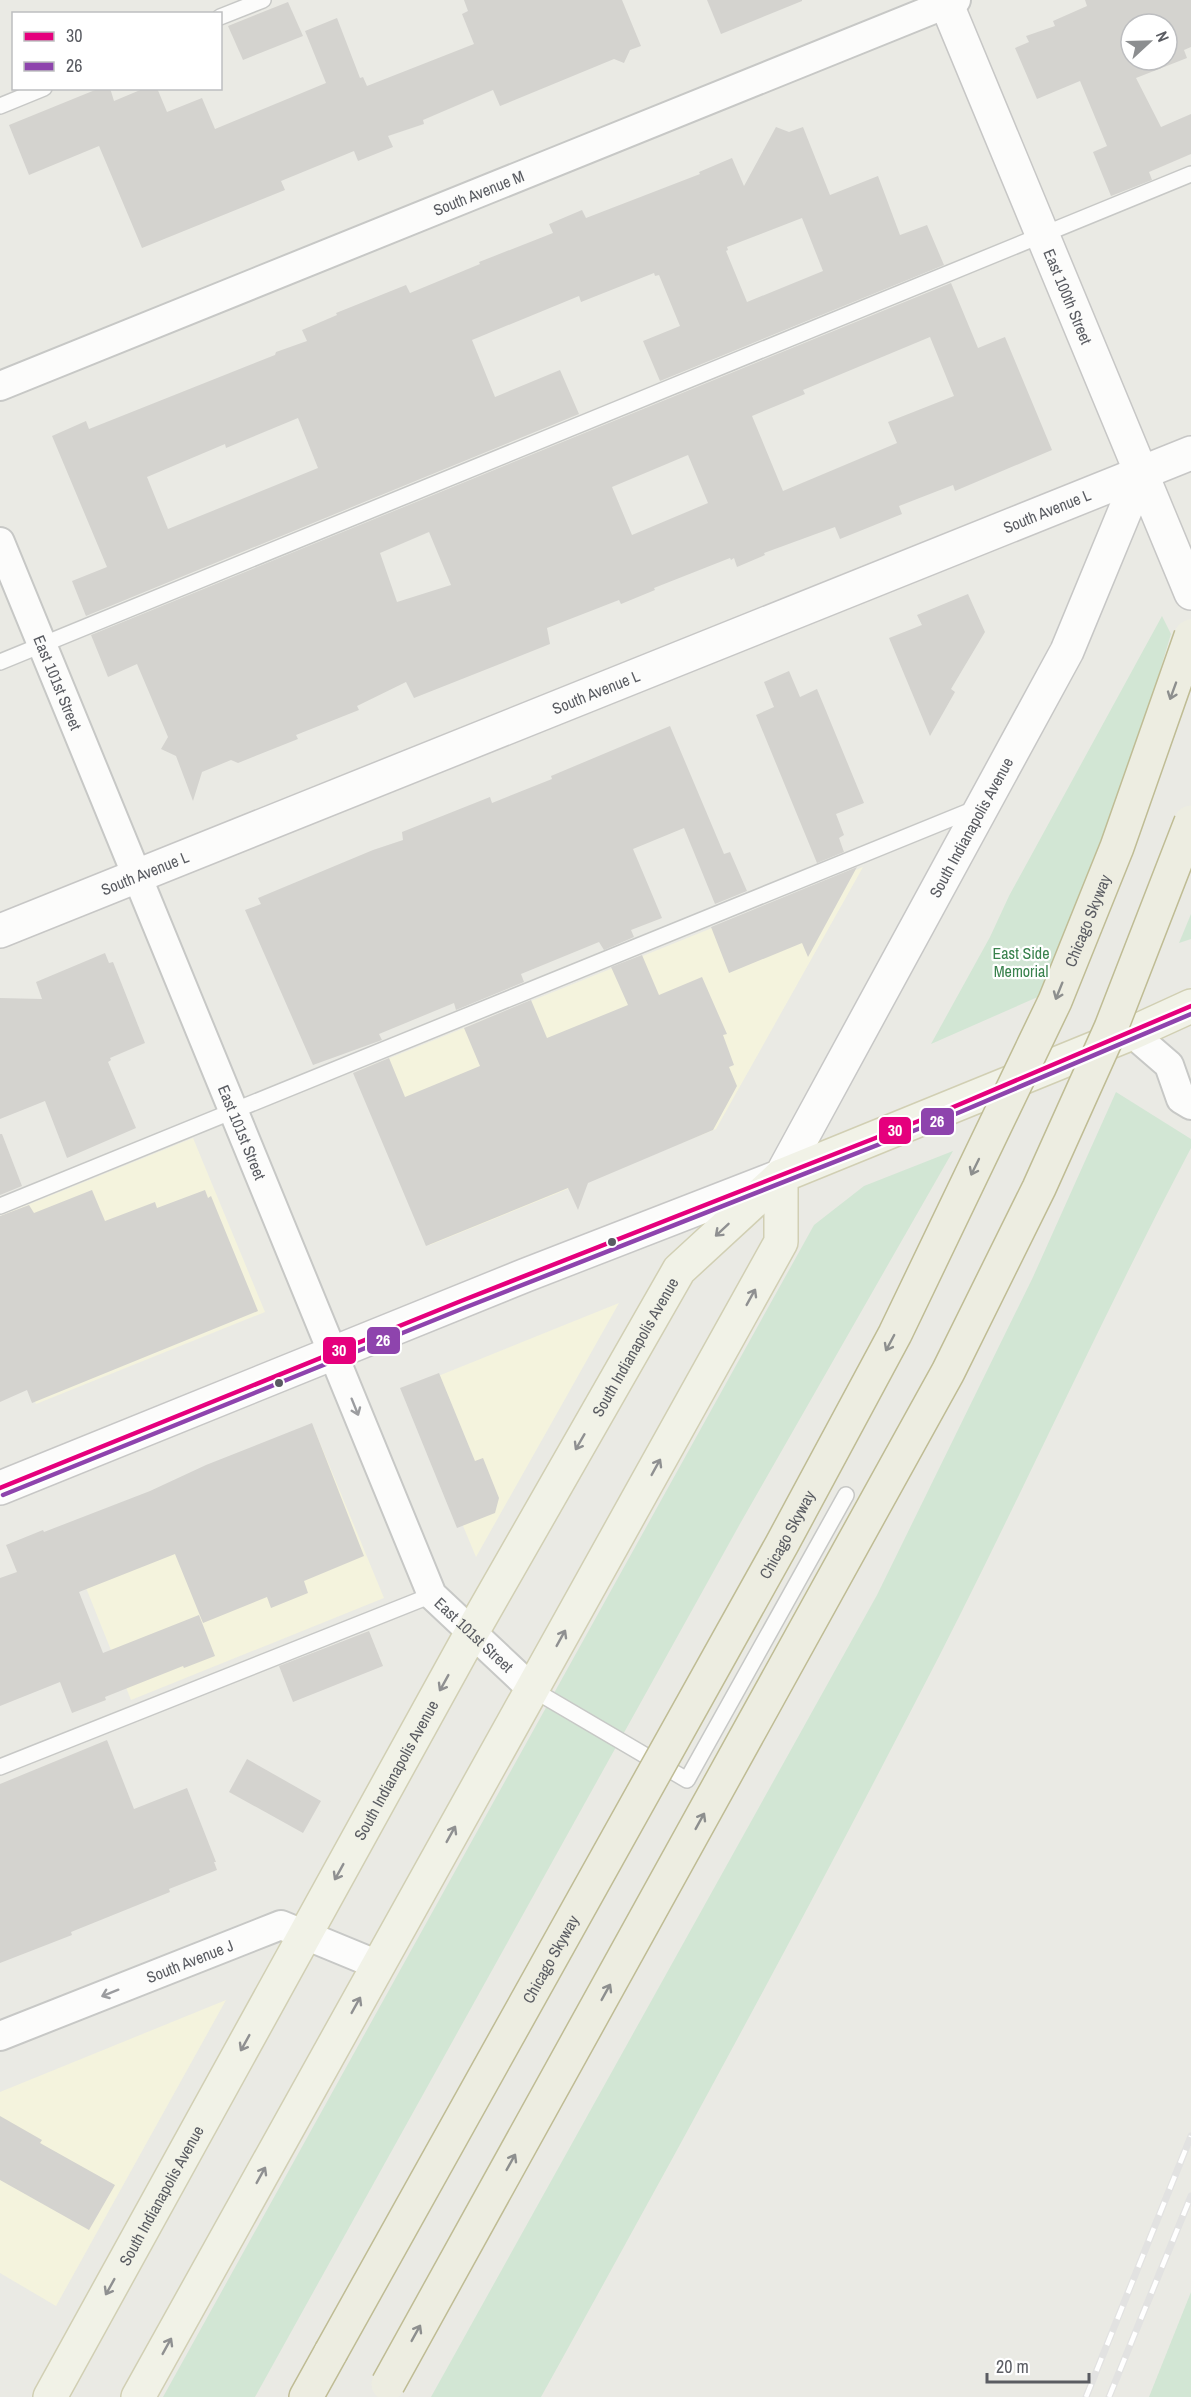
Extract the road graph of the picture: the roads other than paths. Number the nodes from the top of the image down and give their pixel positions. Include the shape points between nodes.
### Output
1 (263, 0) edge
2 (949, 1) edge
3 (222, 16) edge
4 (39, 90) edge
5 (0, 106) edge
6 (1191, 174) edge
7 (1042, 234) junction
8 (0, 386) edge
9 (1191, 453) edge
10 (1141, 472) junction
11 (0, 542) edge
12 (1191, 592) edge
13 (1191, 636) edge
14 (42, 645) junction
15 (0, 662) edge
16 (985, 804) junction
17 (1191, 822) edge
18 (136, 875) junction
19 (0, 931) edge
20 (1191, 1006) edge
21 (1132, 1033) junction
22 (1180, 1066) edge
23 (1191, 1105) edge
24 (234, 1112) junction
25 (781, 1176) junction
26 (0, 1206) edge
27 (333, 1353) junction
28 (0, 1488) edge
29 (846, 1495) dead end
30 (432, 1595) junction
31 (472, 1632) junction
32 (532, 1689) junction
33 (0, 1767) edge
34 (305, 1934) junction
35 (378, 1965) junction
36 (0, 2037) edge
37 (384, 2390) edge
38 (50, 2397) edge
39 (138, 2397) edge
40 (306, 2397) edge

1 - 3 lane
2 - 7 main road, East 100th Street
2 - 8 street, South Avenue M
4 - 5 lane
6 - 7 lane
7 - 10 main road, East 100th Street
7 - 14 lane
9 - 10 main road, South Avenue L
10 - 12 main road, East 100th Street
10 - 16 main road, South Indianapolis Avenue via 1067,651
10 - 18 main road, South Avenue L
11 - 14 street, East 101st Street
13 -> 40 highway, Chicago Skyway, bridge via 1117,847 1055,1001 895,1334
14 - 15 lane
14 - 18 street, East 101st Street
16 - 24 lane
16 - 25 main road, South Indianapolis Avenue
37 -> 17 highway, bridge via 948,1372 1039,1188 1111,1028
18 - 19 main road, South Avenue L
18 - 24 street, East 101st Street
20 - 21 main road
21 - 22 street
21 - 25 main road
22 - 23 street via 1181,1099
24 - 26 lane
24 - 27 street, East 101st Street
25 - 27 main road
25 -> 31 main road, South Indianapolis Avenue via 679,1270
32 -> 25 main road, South Indianapolis Avenue via 781,1242
27 - 28 main road
27 -> 30 street, East 101st Street
29 - 32 lane via 687,1780
30 - 31 street, East 101st Street
30 - 33 lane
31 - 32 street, East 101st Street
31 -> 34 main road, South Indianapolis Avenue
35 -> 32 main road, South Indianapolis Avenue
34 - 35 street, South Avenue J
34 -> 36 street, South Avenue J via 281,1924
34 -> 38 main road, South Indianapolis Avenue
39 -> 35 main road, South Indianapolis Avenue

